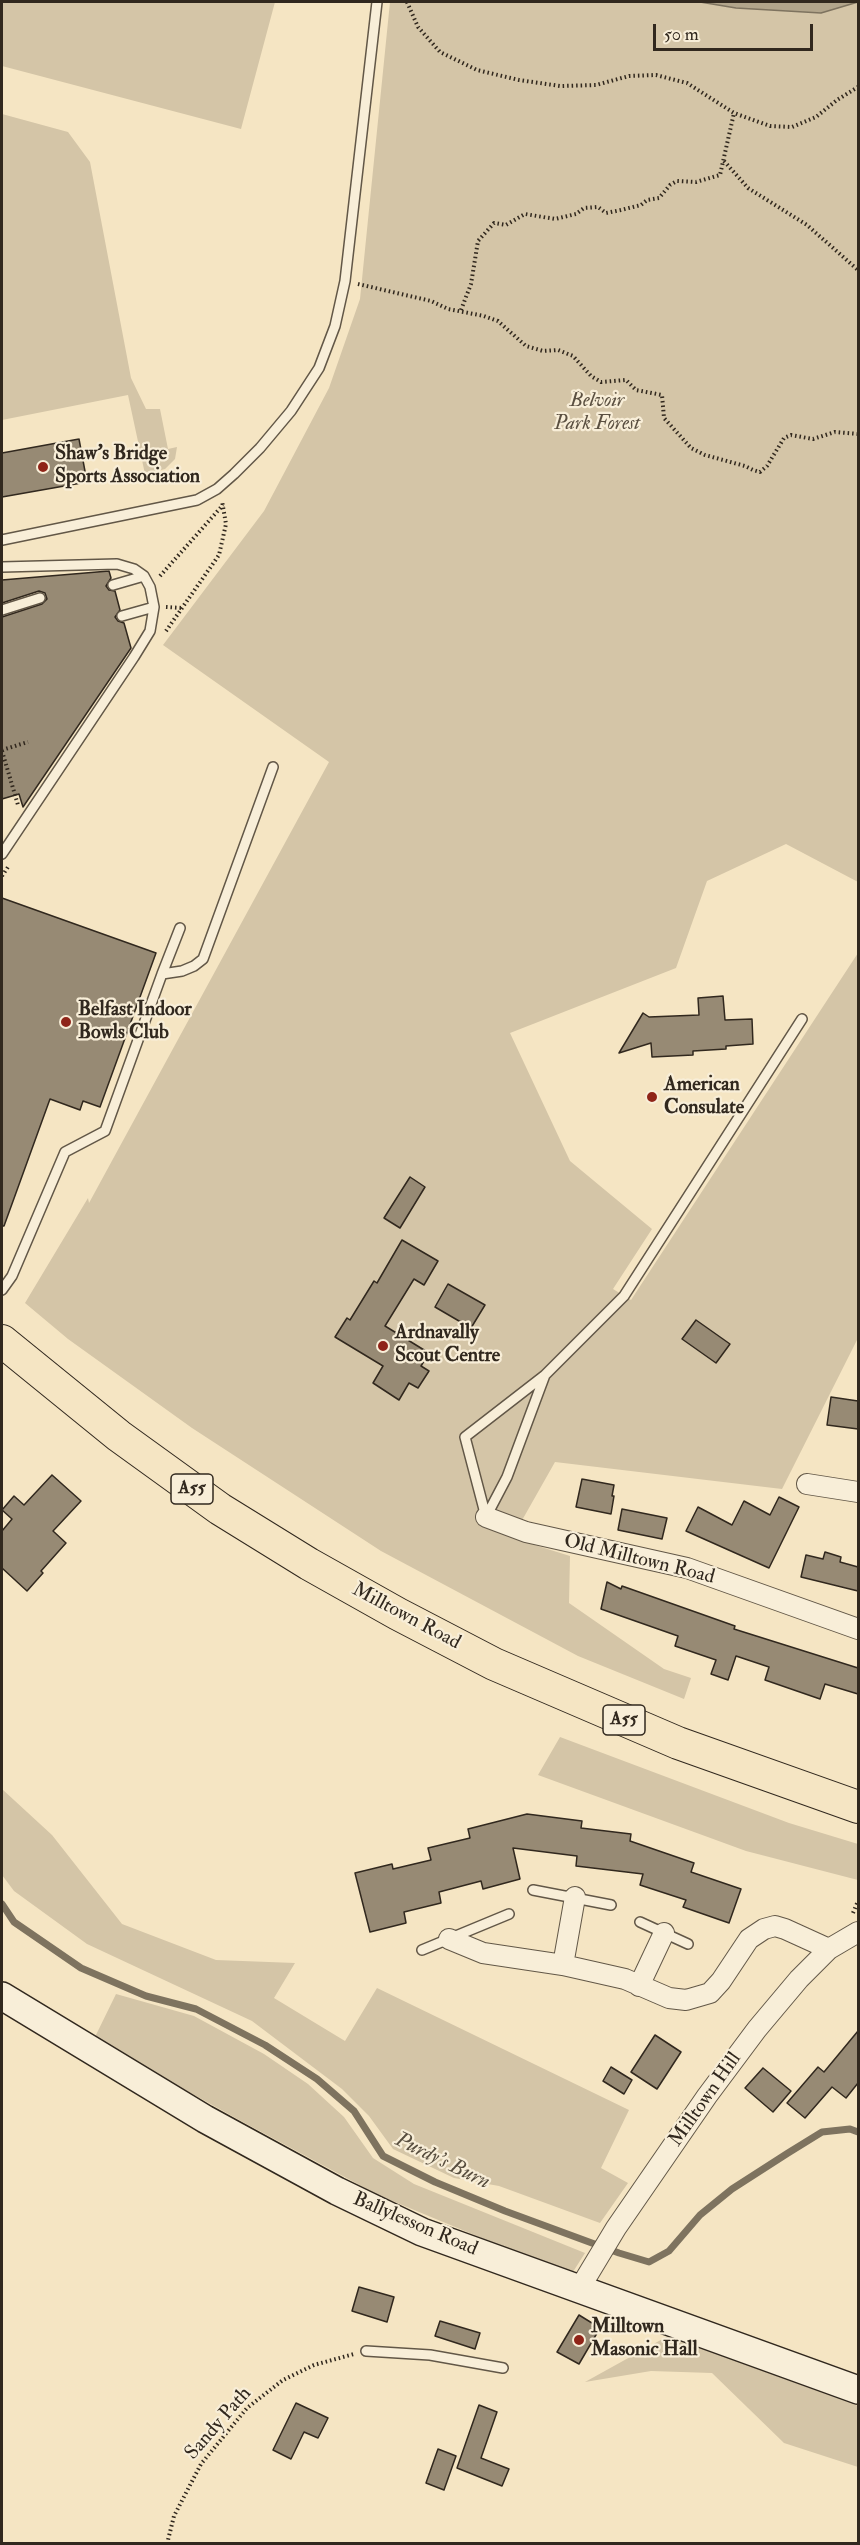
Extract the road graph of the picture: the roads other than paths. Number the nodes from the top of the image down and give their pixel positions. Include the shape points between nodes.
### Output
1 (377, 2) edge
2 (2, 540) edge
3 (2, 567) edge
4 (144, 576) junction
5 (113, 585) dead end
6 (40, 598) dead end
7 (154, 607) junction
8 (2, 610) edge
9 (122, 616) dead end
10 (273, 767) dead end
11 (2, 854) edge
12 (180, 928) dead end
13 (162, 974) junction
14 (802, 1019) dead end
15 (2, 1290) edge
16 (2, 1341) edge
17 (545, 1375) junction
18 (807, 1484) dead end
19 (858, 1492) edge
20 (486, 1517) junction
21 (858, 1629) edge
22 (858, 1807) edge
23 (533, 1890) dead end
24 (575, 1897) junction
25 (611, 1905) dead end
26 (509, 1914) dead end
27 (640, 1922) dead end
28 (858, 1932) edge
29 (664, 1933) junction
30 (448, 1939) junction
31 (688, 1944) dead end
32 (829, 1949) junction
33 (422, 1950) dead end
34 (562, 1965) junction
35 (639, 1986) junction
36 (2, 1996) edge
37 (584, 2281) junction
38 (366, 2351) road end
39 (503, 2368) dead end
40 (858, 2390) edge

1 - 2 lane via 345,281 335,326 319,368 291,411 217,489 197,500
3 - 4 lane via 117,564
4 - 5 lane
4 - 7 lane
6 - 8 lane
7 - 9 lane
7 - 11 lane via 150,631
10 - 13 lane via 203,959 188,968
12 - 13 lane
13 - 15 lane via 105,1131 64,1152 12,1276
14 - 17 lane via 624,1296
16 - 22 highway, Milltown Road / A55 via 119,1436 220,1509 398,1614 494,1664 678,1743
17 - 20 lane via 507,1477
17 - 20 lane via 465,1437
18 - 19 street
20 - 21 street, Old Milltown Road via 526,1532 687,1568
23 - 24 lane
24 - 25 lane
24 - 34 street
26 - 30 lane
27 - 29 lane
28 - 32 street, Milltown Hill
29 - 31 lane
29 - 35 street
30 - 33 lane
30 - 34 street via 483,1953
32 - 35 street via 775,1926 749,1939 721,1981 699,1998 669,1998
32 - 37 street, Milltown Hill via 757,2029 707,2096
34 - 35 street via 625,1979
36 - 37 main road, Ballylesson Road via 205,2120 337,2191 422,2232
37 - 40 main road, Ballylesson Road
38 - 39 lane via 430,2355

